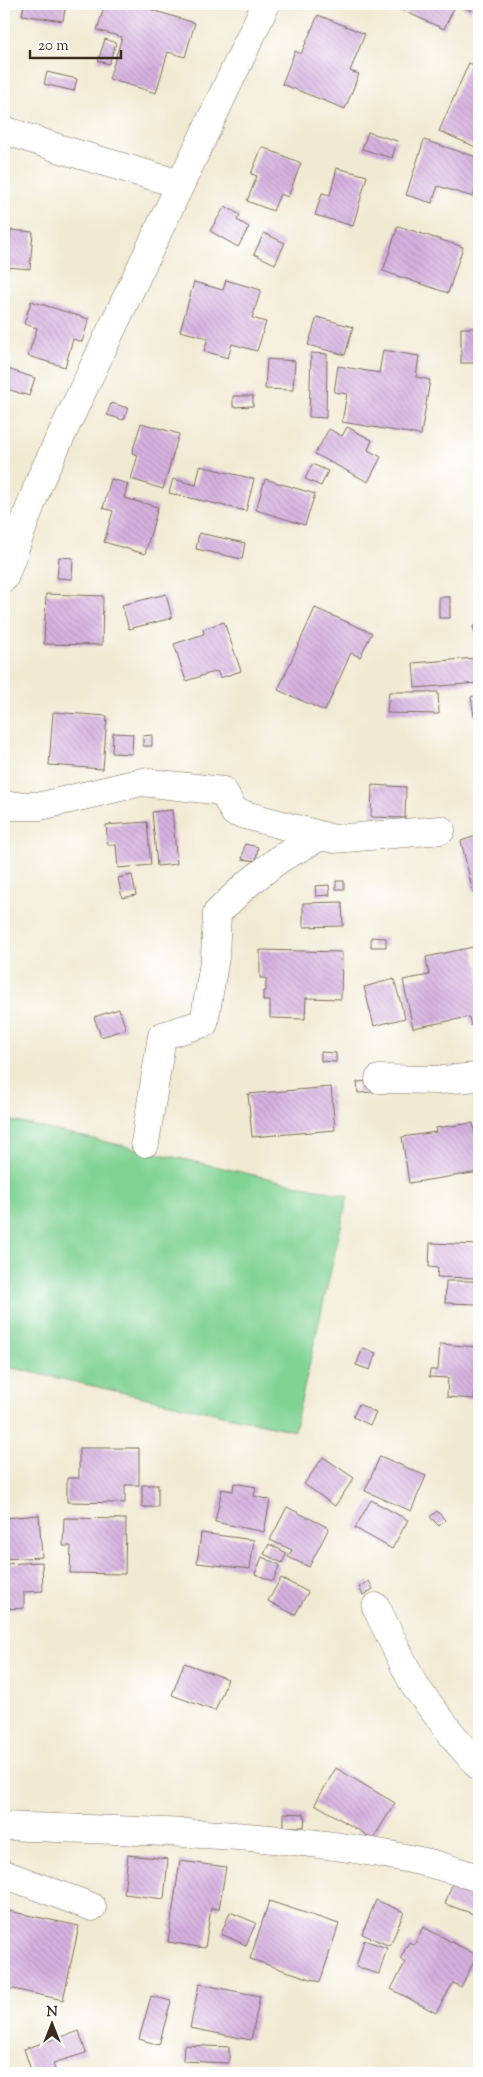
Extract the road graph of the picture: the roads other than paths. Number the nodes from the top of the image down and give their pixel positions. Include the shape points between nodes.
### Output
1 (266, 4) edge
2 (4, 130) edge
3 (180, 184) junction
4 (5, 570) edge
5 (4, 806) edge
6 (441, 830) dead end
7 (321, 836) junction
8 (479, 1077) edge
9 (379, 1079) dead end
10 (145, 1143) dead end
11 (376, 1607) dead end
12 (479, 1766) edge
13 (4, 1826) edge
14 (4, 1874) edge
15 (479, 1878) edge
16 (92, 1907) dead end

1 - 3 street
2 - 3 street
3 - 4 street via 40,480
5 - 7 street via 41,806 142,782 223,791 234,812
6 - 7 street via 334,839
7 - 10 street via 280,858 217,913 215,958 204,1023 162,1036
8 - 9 street
11 - 12 street via 414,1685
13 - 15 street via 227,1835 334,1846 424,1862
14 - 16 street

